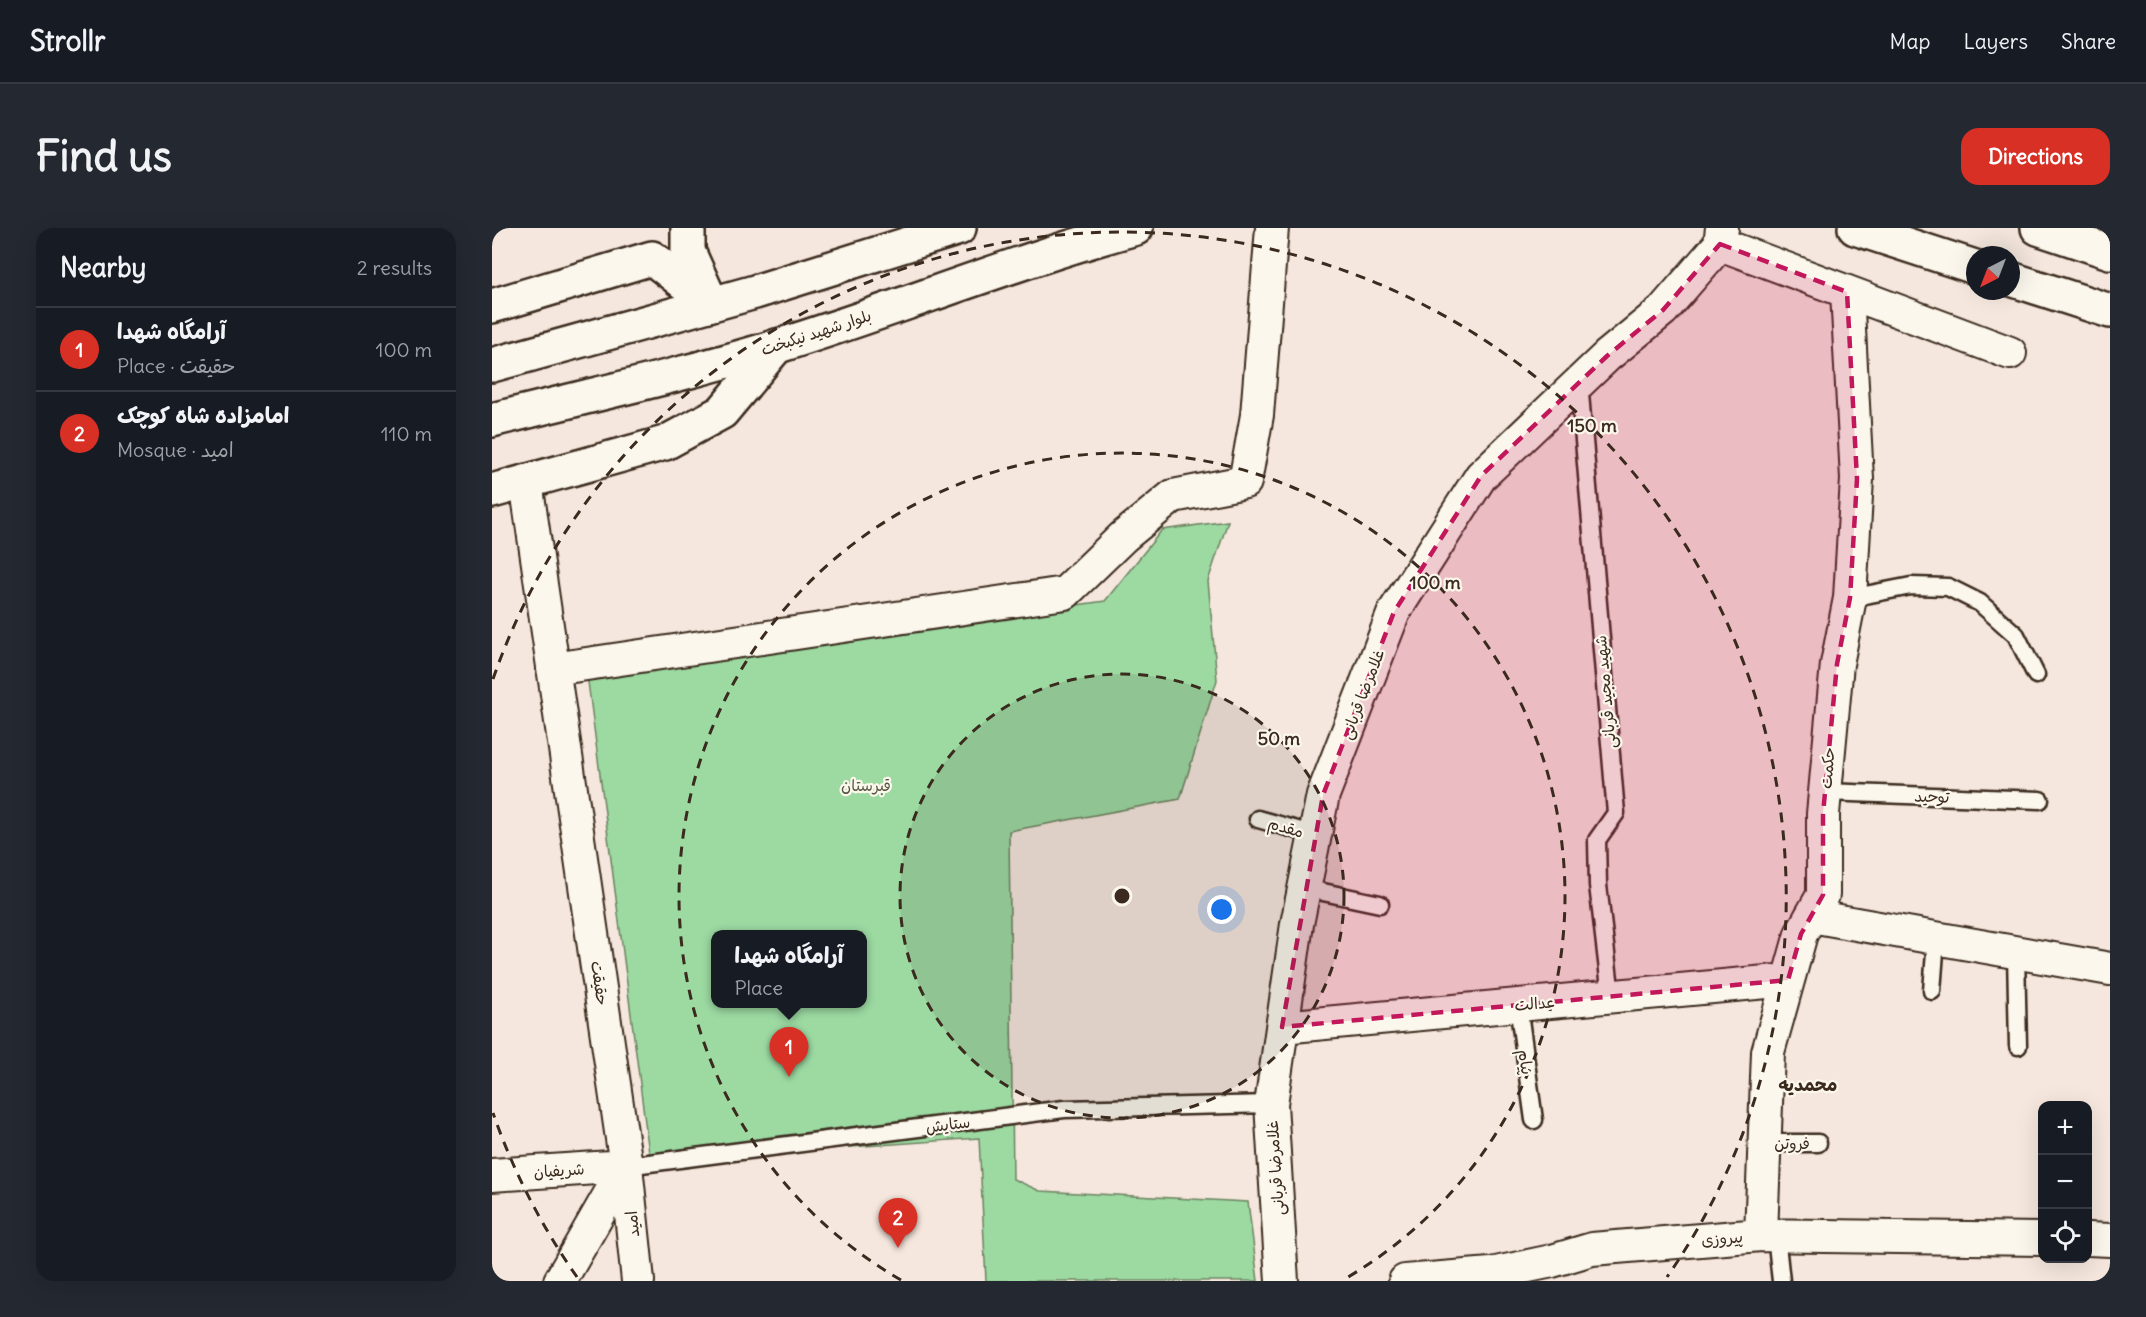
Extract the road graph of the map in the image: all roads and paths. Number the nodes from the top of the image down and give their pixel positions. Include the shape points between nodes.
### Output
1 (688, 228) edge
2 (959, 228) edge
3 (1136, 228) edge
4 (1272, 228) edge
5 (1855, 228) edge
6 (2038, 228) edge
7 (1721, 236) edge
8 (2110, 252) edge
9 (1966, 264) edge
10 (2020, 282) edge
11 (1847, 292) junction
12 (711, 304) junction
13 (492, 306) edge
14 (2110, 311) edge
15 (777, 346) junction
16 (2010, 353) dead end
17 (492, 365) edge
18 (1579, 382) junction
19 (492, 420) edge
20 (526, 482) junction
21 (492, 491) edge
22 (1850, 598) junction
23 (553, 669) junction
24 (2036, 675) dead end
25 (1825, 792) junction
26 (2040, 800) dead end
27 (1258, 819) dead end
28 (1315, 835) junction
29 (1304, 888) junction
30 (1380, 904) dead end
31 (1811, 916) junction
32 (1936, 939) junction
33 (2016, 953) junction
34 (2110, 969) edge
35 (1788, 980) junction
36 (1932, 991) dead end
37 (1611, 996) junction
38 (1518, 1005) junction
39 (1282, 1027) junction
40 (2018, 1046) dead end
41 (1271, 1104) junction
42 (1534, 1120) dead end
43 (1765, 1143) junction
44 (1818, 1143) dead end
45 (627, 1166) junction
46 (492, 1175) edge
47 (1768, 1235) junction
48 (2038, 1239) edge
49 (2092, 1239) edge
50 (2110, 1240) edge
51 (1553, 1271) edge
52 (560, 1281) edge
53 (638, 1281) edge
54 (1282, 1281) edge
55 (1405, 1281) edge
56 (1781, 1281) edge

1 - 12 main road via 688,251
2 - 12 main road
3 - 15 main road, بلوار شهید نیکبخت via 1070,246
4 - 23 street via 1257,415 1245,482 1173,496 1065,592
5 - 9 main road
6 - 8 main road
7 - 11 street
7 - 18 street, غلامرضا قربانی via 1663,310
10 - 14 main road
11 - 16 street
11 - 22 street, حکمت via 1857,479
12 - 13 main road via 652,258
12 - 17 main road
15 - 19 main road, بلوار شهید نیکبخت
15 - 20 main road via 722,412 665,443
18 - 28 street, غلامرضا قربانی via 1481,476 1394,612 1323,795
18 - 37 lane, شهید مجید قربانی via 1616,813 1598,840 1598,885
20 - 21 main road
20 - 23 street, حقیقت
22 - 24 lane via 1911,586 1948,587 1980,603 2016,635
22 - 25 street, حکمت via 1837,664
23 - 45 street, حقیقت
25 - 26 lane, توحید
25 - 31 street, حکمت via 1823,895
27 - 28 lane, مقدم
28 - 29 street, غلامرضا قربانی
29 - 30 lane
29 - 39 street, غلامرضا قربانی
31 - 32 street
31 - 35 street, حکمت via 1801,934
32 - 33 street
32 - 36 lane
33 - 34 street
33 - 40 lane
35 - 37 street, عدالت
35 - 43 street, حکمت via 1768,1052
37 - 38 street, عدالت
38 - 39 street, عدالت
38 - 42 lane, پیام
39 - 41 street, غلامرضا قربانی
41 - 45 lane, ستایش via 1064,1109
41 - 54 street, غلامرضا قربانی
43 - 44 lane, فروتن
43 - 47 street, حکمت
45 - 46 street, شریفیان
45 - 52 street
45 - 53 street, امید
47 - 48 street, پیروزی
47 - 51 street, پیروزی via 1592,1249
47 - 56 lane
49 - 50 street
51 - 55 street, پیروزی

